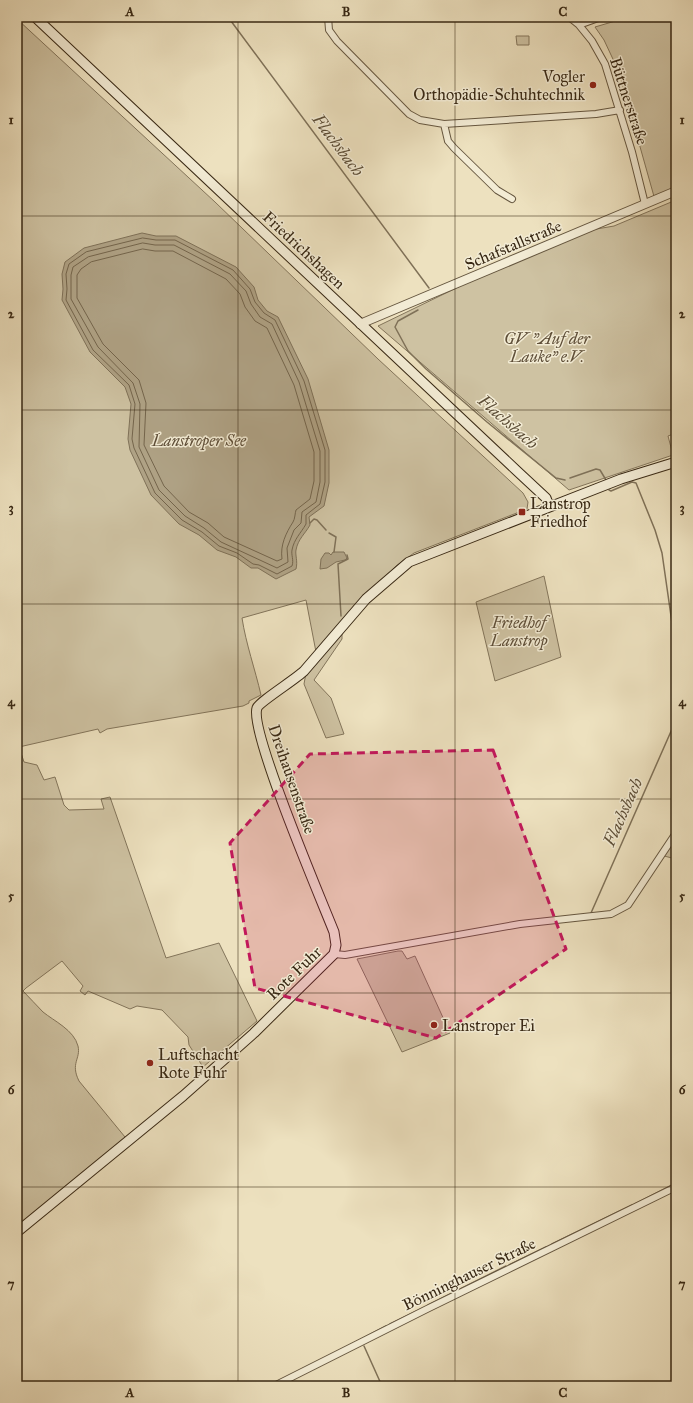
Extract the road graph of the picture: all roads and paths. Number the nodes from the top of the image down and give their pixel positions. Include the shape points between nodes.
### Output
1 (35, 17) edge
2 (328, 17) edge
3 (570, 17) edge
4 (602, 17) edge
5 (579, 25) junction
6 (620, 110) junction
7 (444, 124) junction
8 (676, 191) edge
9 (512, 199) dead end
10 (646, 204) junction
11 (360, 324) junction
12 (676, 462) edge
13 (550, 506) junction
14 (676, 833) edge
15 (334, 954) junction
16 (676, 1187) edge
17 (17, 1232) edge
18 (274, 1386) edge

1 - 11 main road, Friedrichshagen
2 - 7 street via 329,30 337,41 409,114 420,120
3 - 5 street, Büttnerstraße
4 - 5 street
5 - 6 street, Büttnerstraße via 600,52
6 - 7 street via 596,114
6 - 10 street, Büttnerstraße
7 - 9 street via 448,141 454,148 497,190
8 - 10 street, Schafstallstraße
10 - 11 street, Schafstallstraße
11 - 13 main road, Friedrichshagen via 546,498
12 - 13 main road via 621,479
13 - 15 main road, Dreihausenstraße via 418,557 403,566 366,599 304,671 257,708 257,723 268,763 334,932
14 - 15 street, Rote Fuhr via 628,905 611,914 520,924 353,954
15 - 17 main road, Rote Fuhr via 254,1033 188,1092
16 - 18 street, Bönninghauser Straße

